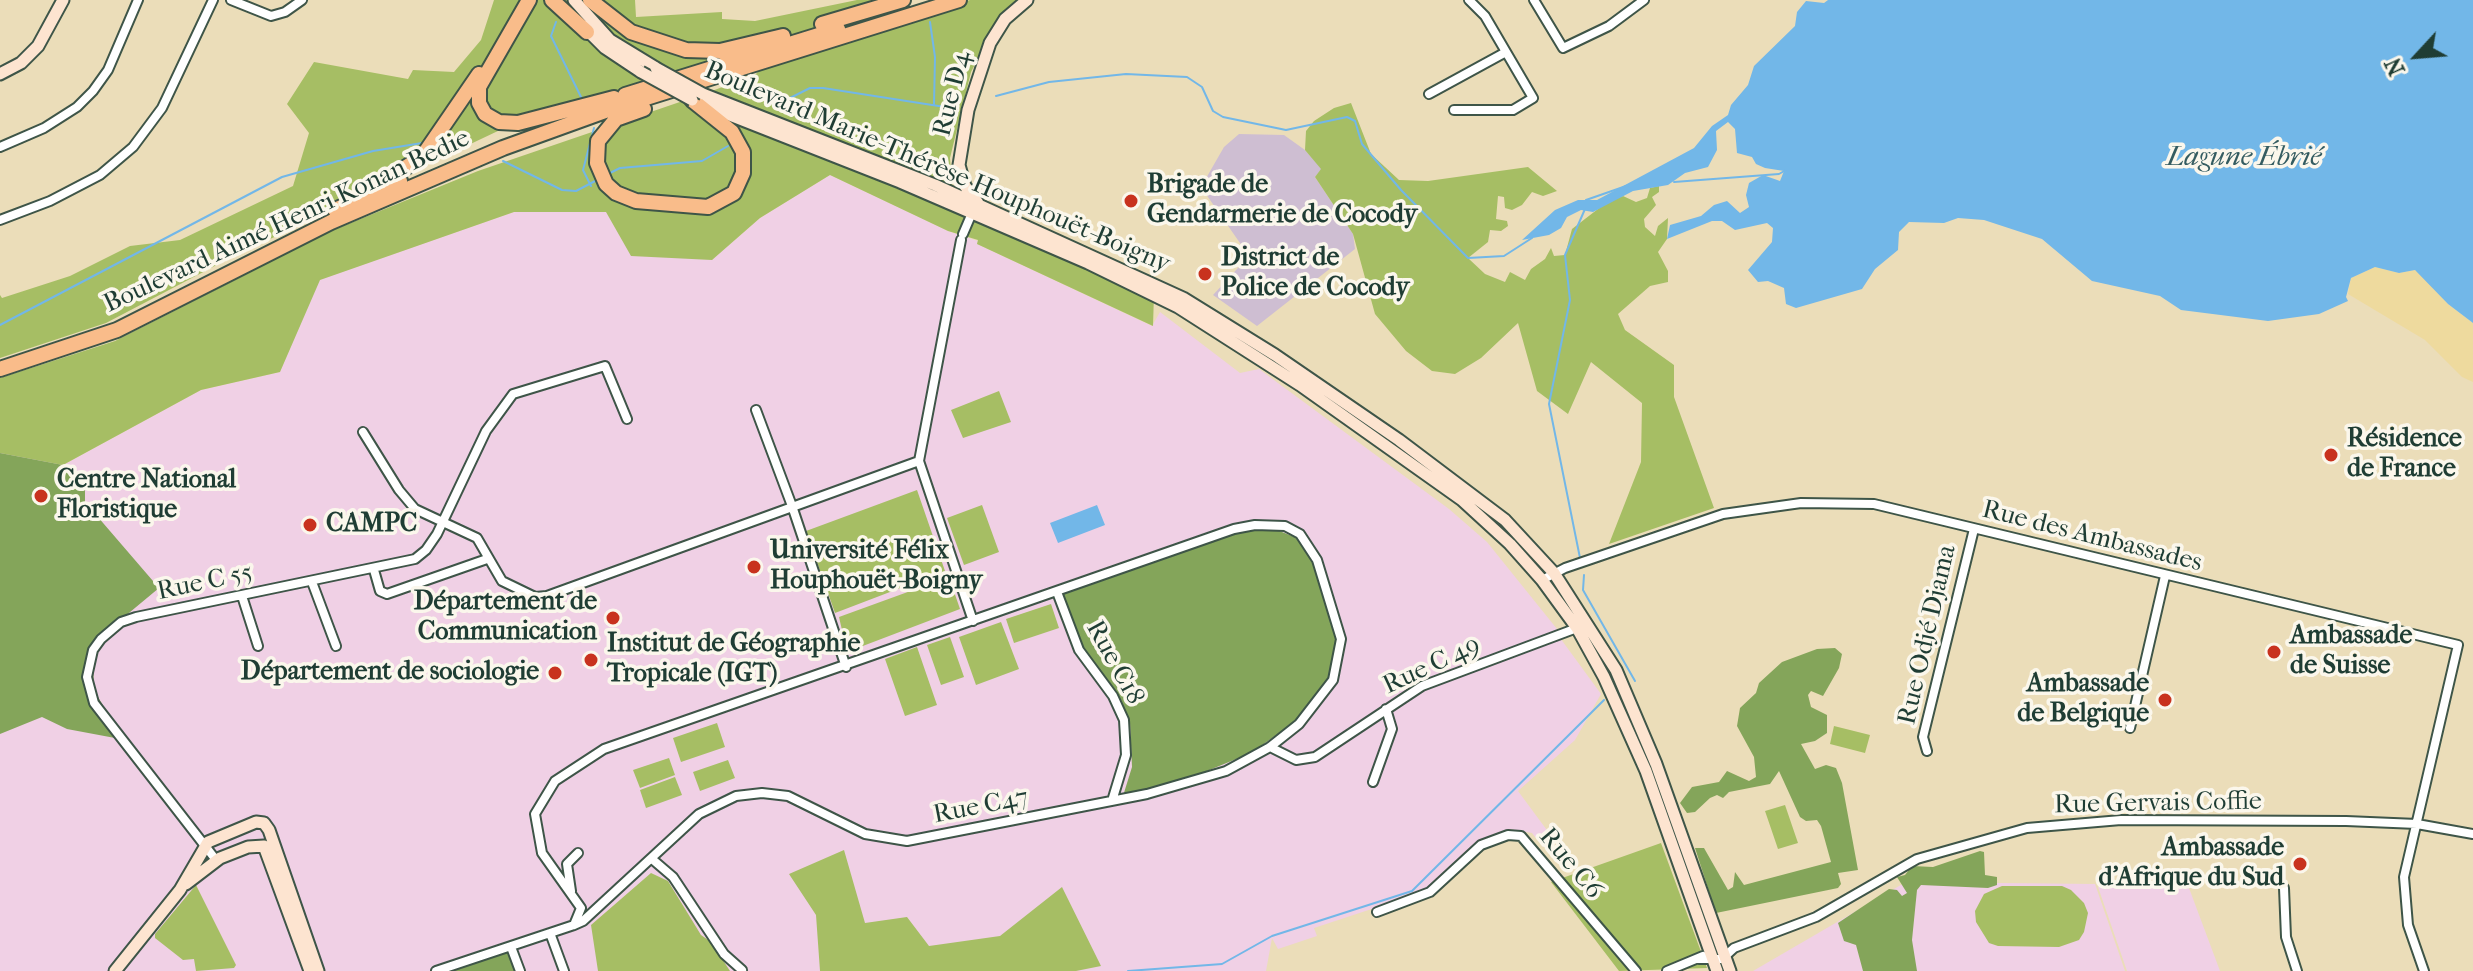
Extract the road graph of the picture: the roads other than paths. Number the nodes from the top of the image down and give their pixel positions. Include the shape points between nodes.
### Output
1 (63, 0) edge
2 (138, 0) edge
3 (213, 0) edge
4 (231, 0) edge
5 (302, 0) edge
6 (518, 0) edge
7 (529, 0) edge
8 (552, 0) edge
9 (563, 0) edge
10 (574, 0) edge
11 (590, 0) edge
12 (903, 0) edge
13 (931, 0) edge
14 (959, 0) edge
15 (1027, 0) edge
16 (1469, 0) edge
17 (1534, 0) edge
18 (1644, 0) edge
19 (587, 32) junction
20 (1506, 52) junction
21 (763, 63) junction
22 (0, 74) edge
23 (1429, 94) dead end
24 (698, 97) junction
25 (614, 98) junction
26 (1454, 110) dead end
27 (0, 147) edge
28 (481, 152) junction
29 (356, 200) junction
30 (977, 210) junction
31 (0, 220) edge
32 (0, 360) edge
33 (0, 369) edge
34 (756, 410) dead end
35 (627, 419) dead end
36 (363, 432) dead end
37 (919, 461) junction
38 (792, 506) junction
39 (442, 522) junction
40 (1974, 529) junction
41 (487, 559) junction
42 (374, 570) junction
43 (1554, 573) junction
44 (2165, 576) junction
45 (1542, 580) junction
46 (312, 582) junction
47 (1057, 592) junction
48 (242, 596) junction
49 (973, 621) junction
50 (1577, 628) junction
51 (258, 646) dead end
52 (336, 646) dead end
53 (846, 667) junction
54 (1386, 709) junction
55 (2130, 728) dead end
56 (1270, 747) junction
57 (1927, 751) dead end
58 (1373, 782) dead end
59 (1112, 801) junction
60 (2417, 824) junction
61 (2473, 834) edge
62 (204, 843) junction
63 (578, 853) dead end
64 (218, 859) junction
65 (652, 859) junction
66 (2284, 888) dead end
67 (180, 890) junction
68 (572, 895) junction
69 (1377, 912) dead end
70 (574, 925) junction
71 (550, 933) junction
72 (302, 939) junction
73 (511, 947) junction
74 (308, 955) junction
75 (1720, 955) edge
76 (742, 970) edge
77 (115, 971) edge
78 (310, 971) edge
79 (318, 971) edge
80 (436, 971) edge
81 (520, 971) edge
82 (564, 971) edge
83 (1636, 971) edge
84 (1667, 971) edge
85 (1730, 971) edge
86 (2297, 971) edge
87 (2424, 971) edge

1 - 22 main road via 38,46
2 - 27 street via 108,70 93,91 54,123
3 - 31 street via 162,108 133,147 100,175
4 - 5 street via 271,16
6 - 29 highway via 511,22 437,139 416,162
7 - 25 highway via 479,87 485,114 499,122 518,123
8 - 19 highway
9 - 19 main road, Boulevard Marie-Thérèse Houphouët-Boigny
10 - 24 main road, Boulevard Marie-Thérèse Houphouët-Boigny, bridge via 610,40
11 - 12 highway via 616,24 642,37 711,51 755,44
13 - 25 highway, Boulevard Aimé Henri Konan Bedie
14 - 21 highway, Boulevard Aimé Henri Konan Bedie
15 - 30 main road, Rue D4 via 1005,19 990,43 968,110 960,176
16 - 20 street
17 - 18 street via 1563,48 1609,26
19 - 24 main road, Boulevard Marie-Thérèse Houphouët-Boigny, bridge via 641,72
20 - 23 street
20 - 26 street via 1532,94 1531,101 1513,110
21 - 24 highway via 616,119 598,141 596,154 602,177 616,193 636,201 699,207 726,200 743,173 743,152 732,132
21 - 28 highway, Boulevard Aimé Henri Konan Bedie
24 - 30 main road, Boulevard Marie-Thérèse Houphouët-Boigny
25 - 28 highway, Boulevard Aimé Henri Konan Bedie
28 - 29 highway, Boulevard Aimé Henri Konan Bedie via 461,155
28 - 33 highway, Boulevard Aimé Henri Konan Bedie via 117,330
29 - 32 highway, Boulevard Aimé Henri Konan Bedie via 120,319
30 - 37 street via 962,237
30 - 43 main road, Boulevard Marie-Thérèse Houphouët-Boigny via 1145,279 1218,318 1434,465 1512,526
30 - 45 main road, Boulevard Marie-Thérèse Houphouët-Boigny via 1217,329 1411,461 1510,544
34 - 38 street
35 - 39 street, Rue C 55 via 605,366 513,394 486,431
36 - 39 street via 415,509
37 - 38 street
37 - 49 street
38 - 41 street via 547,596 526,595 512,587
38 - 53 street
39 - 41 street via 477,538
39 - 42 street, Rue C 55 via 415,559
40 - 43 street, Rue des Ambassades via 1874,504 1758,507 1723,514
40 - 44 street, Rue des Ambassades
40 - 57 street, Rue Odjé Djama via 1923,737
41 - 42 street via 387,594 380,591
42 - 46 street, Rue C 55
43 - 45 street, Rue des Ambassades
43 - 75 main road, Boulevard Marie-Thérèse Houphouët-Boigny via 1589,623 1630,700
44 - 55 street
44 - 60 street, Rue des Ambassades via 2458,645
45 - 50 main road, Boulevard Marie-Thérèse Houphouët-Boigny
46 - 48 street, Rue C 55
46 - 52 street
47 - 49 street, Rue C47
47 - 56 street, Rue C47 via 1234,529 1273,524 1300,534 1317,560 1339,628 1337,661 1328,689 1299,724
47 - 59 street, Rue C18 via 1079,650 1113,696 1127,731 1126,755
48 - 51 street
48 - 62 street, Rue C 55 via 121,622 101,639 89,663 89,689 101,715
49 - 53 street, Rue C47
50 - 54 street, Rue C 49 via 1422,686
50 - 75 main road, Boulevard Marie-Thérèse Houphouët-Boigny via 1646,771
53 - 68 street, Rue C47 via 604,749 567,770 538,805 536,827 542,853
54 - 56 street, Rue C 49 via 1307,760 1286,757
54 - 58 street via 1392,729
56 - 59 street, Rue C47 via 1204,780
59 - 65 street, Rue C47 via 907,841 865,834 801,800 749,793 699,814
60 - 61 street, Rue Gervais Coffie
60 - 75 street, Rue Gervais Coffie via 2121,820 2027,828 1917,859 1816,917
60 - 87 street via 2404,877 2404,903
62 - 64 street, Rue C 55
62 - 67 main road
62 - 72 main road via 251,823 264,823
63 - 68 street via 566,870
64 - 67 main road
64 - 72 main road via 264,846
65 - 70 street, Rue C47
65 - 76 street via 673,877 724,954
66 - 86 street via 2286,937
67 - 77 main road
68 - 70 street via 581,908
69 - 83 street, Rue C6 via 1430,892 1481,845 1498,837 1521,836
70 - 71 street, Rue C47
71 - 73 street, Rue C47
71 - 82 street
72 - 74 main road
73 - 80 street, Rue C47
73 - 81 street
74 - 78 main road
74 - 79 main road
75 - 84 street
75 - 85 main road

